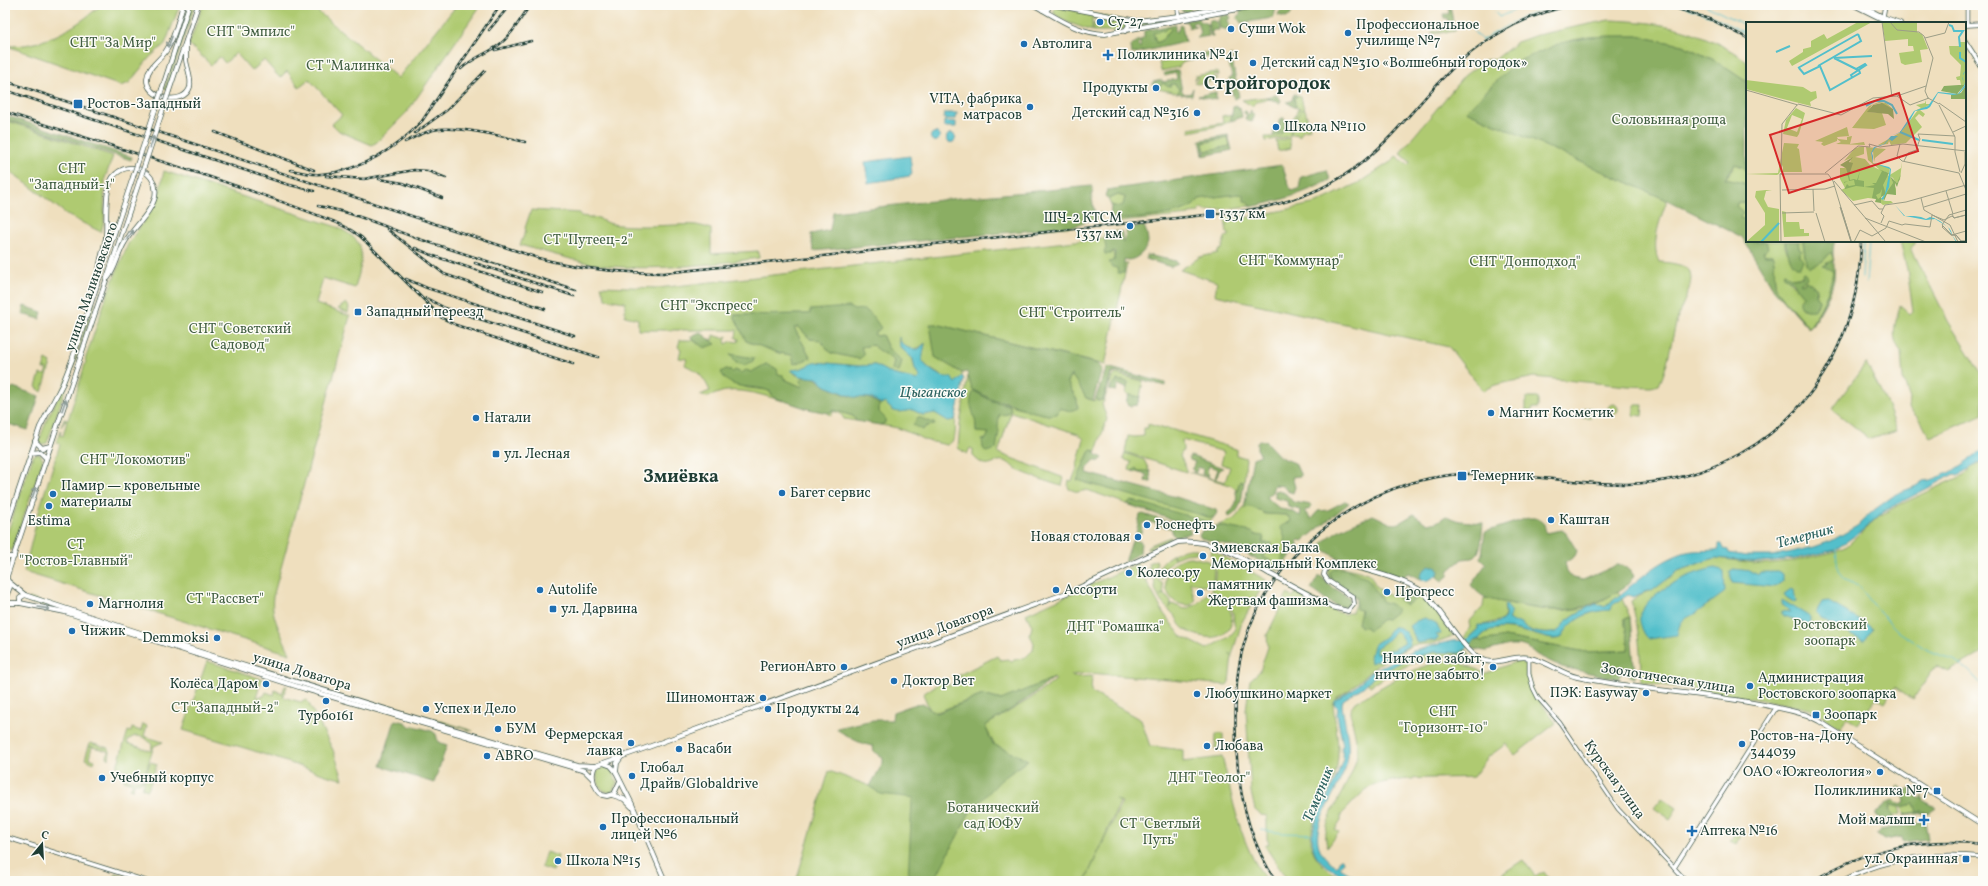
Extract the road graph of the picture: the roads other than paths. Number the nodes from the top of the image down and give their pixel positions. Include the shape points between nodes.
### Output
1 (183, 5) edge
2 (189, 5) edge
3 (198, 5) edge
4 (1034, 5) edge
5 (1048, 5) edge
6 (1056, 5) edge
7 (1177, 5) edge
8 (1234, 5) edge
9 (1260, 5) edge
10 (1854, 5) edge
11 (1860, 5) edge
12 (1885, 5) edge
13 (1967, 5) edge
14 (1042, 10) junction
15 (1054, 17) junction
16 (1179, 18) junction
17 (1883, 18) junction
18 (1124, 19) junction
19 (1137, 21) junction
20 (1889, 22) edge
21 (1897, 22) edge
22 (1966, 24) edge
23 (1983, 24) edge
24 (1138, 28) junction
25 (1125, 31) junction
26 (186, 41) junction
27 (1966, 43) edge
28 (1983, 69) edge
29 (99, 280) junction
30 (105, 281) junction
31 (35, 441) junction
32 (50, 446) junction
33 (31, 453) junction
34 (46, 458) junction
35 (5, 531) edge
36 (5, 557) edge
37 (14, 557) junction
38 (6, 575) edge
39 (9, 582) junction
40 (25, 595) junction
41 (5, 599) edge
42 (5, 603) edge
43 (20, 604) junction
44 (1529, 657) junction
45 (1776, 708) junction
46 (623, 756) junction
47 (602, 763) junction
48 (595, 766) junction
49 (616, 772) junction
50 (593, 779) junction
51 (620, 780) junction
52 (612, 795) junction
53 (1983, 825) edge
54 (5, 837) edge
55 (1983, 856) edge
56 (1674, 868) junction
57 (146, 881) edge
58 (664, 881) edge
59 (1686, 881) edge
60 (1842, 881) edge

1 -> 26 main road via 168,48 147,77 149,86 159,96 178,98 184,96 188,90 190,81
2 - 29 main road, улица Малиновского, bridge
3 - 26 main road, улица Малиновского
4 - 14 main road
5 - 14 main road via 1048,10
6 - 15 main road via 1053,10
6 - 18 main road
7 - 16 street
8 - 16 main road
9 - 16 main road
10 - 17 main road
11 - 17 main road
12 - 17 main road
13 - 22 street
14 - 15 main road
15 - 25 main road via 1084,32 1105,34
16 - 19 main road
16 - 24 main road
17 - 20 main road
17 - 21 main road
18 - 19 main road
18 - 25 main road via 1129,25
19 - 24 main road via 1132,26
22 - 23 main road
24 - 25 main road
30 -> 26 main road, улица Малиновского, bridge
27 - 28 main road
30 -> 29 main road via 126,240 154,199 154,181 140,169 121,170 110,183 106,237
29 - 31 main road, улица Малиновского via 68,371
32 -> 30 main road, улица Малиновского
31 - 32 main road via 42,448
31 - 33 main road, улица Малиновского
32 - 34 main road, улица Малиновского
33 - 34 main road via 40,452
33 - 35 main road, улица Малиновского
37 -> 34 main road, улица Малиновского
36 - 37 main road
37 - 38 main road, улица Малиновского
38 - 39 main road
39 - 40 main road, улица Доватора
39 - 41 main road via 9,593
40 - 43 main road via 20,598
40 - 48 main road, улица Доватора via 352,699 574,764
42 - 43 main road, улица Доватора
43 -> 50 main road, улица Доватора via 64,612 305,689 585,771
44 - 45 main road, Зоологическая улица via 1578,677 1713,696
44 - 46 main road, улица Доватора, bridge via 1490,661 1480,659 1473,654 1426,595 1406,584 1344,564 1329,564 1324,575 1328,581 1353,597 1354,604 1348,611 1332,607 1213,545 1193,541 1178,542 1072,591
44 - 56 street, Курская улица via 1529,674 1538,698 1560,723 1618,809
45 - 53 main road, Зоологическая улица via 1813,717
45 - 56 main road
46 - 47 main road, улица Доватора
46 - 49 main road via 618,762
47 - 48 main road
47 - 49 main road via 611,766
48 - 50 main road
49 - 51 main road
50 - 52 main road via 601,794
51 - 52 main road via 617,790
51 - 58 main road
52 - 58 main road via 631,805
54 - 57 main road
55 - 60 main road via 1908,858 1870,869
56 - 59 main road, Курская улица

